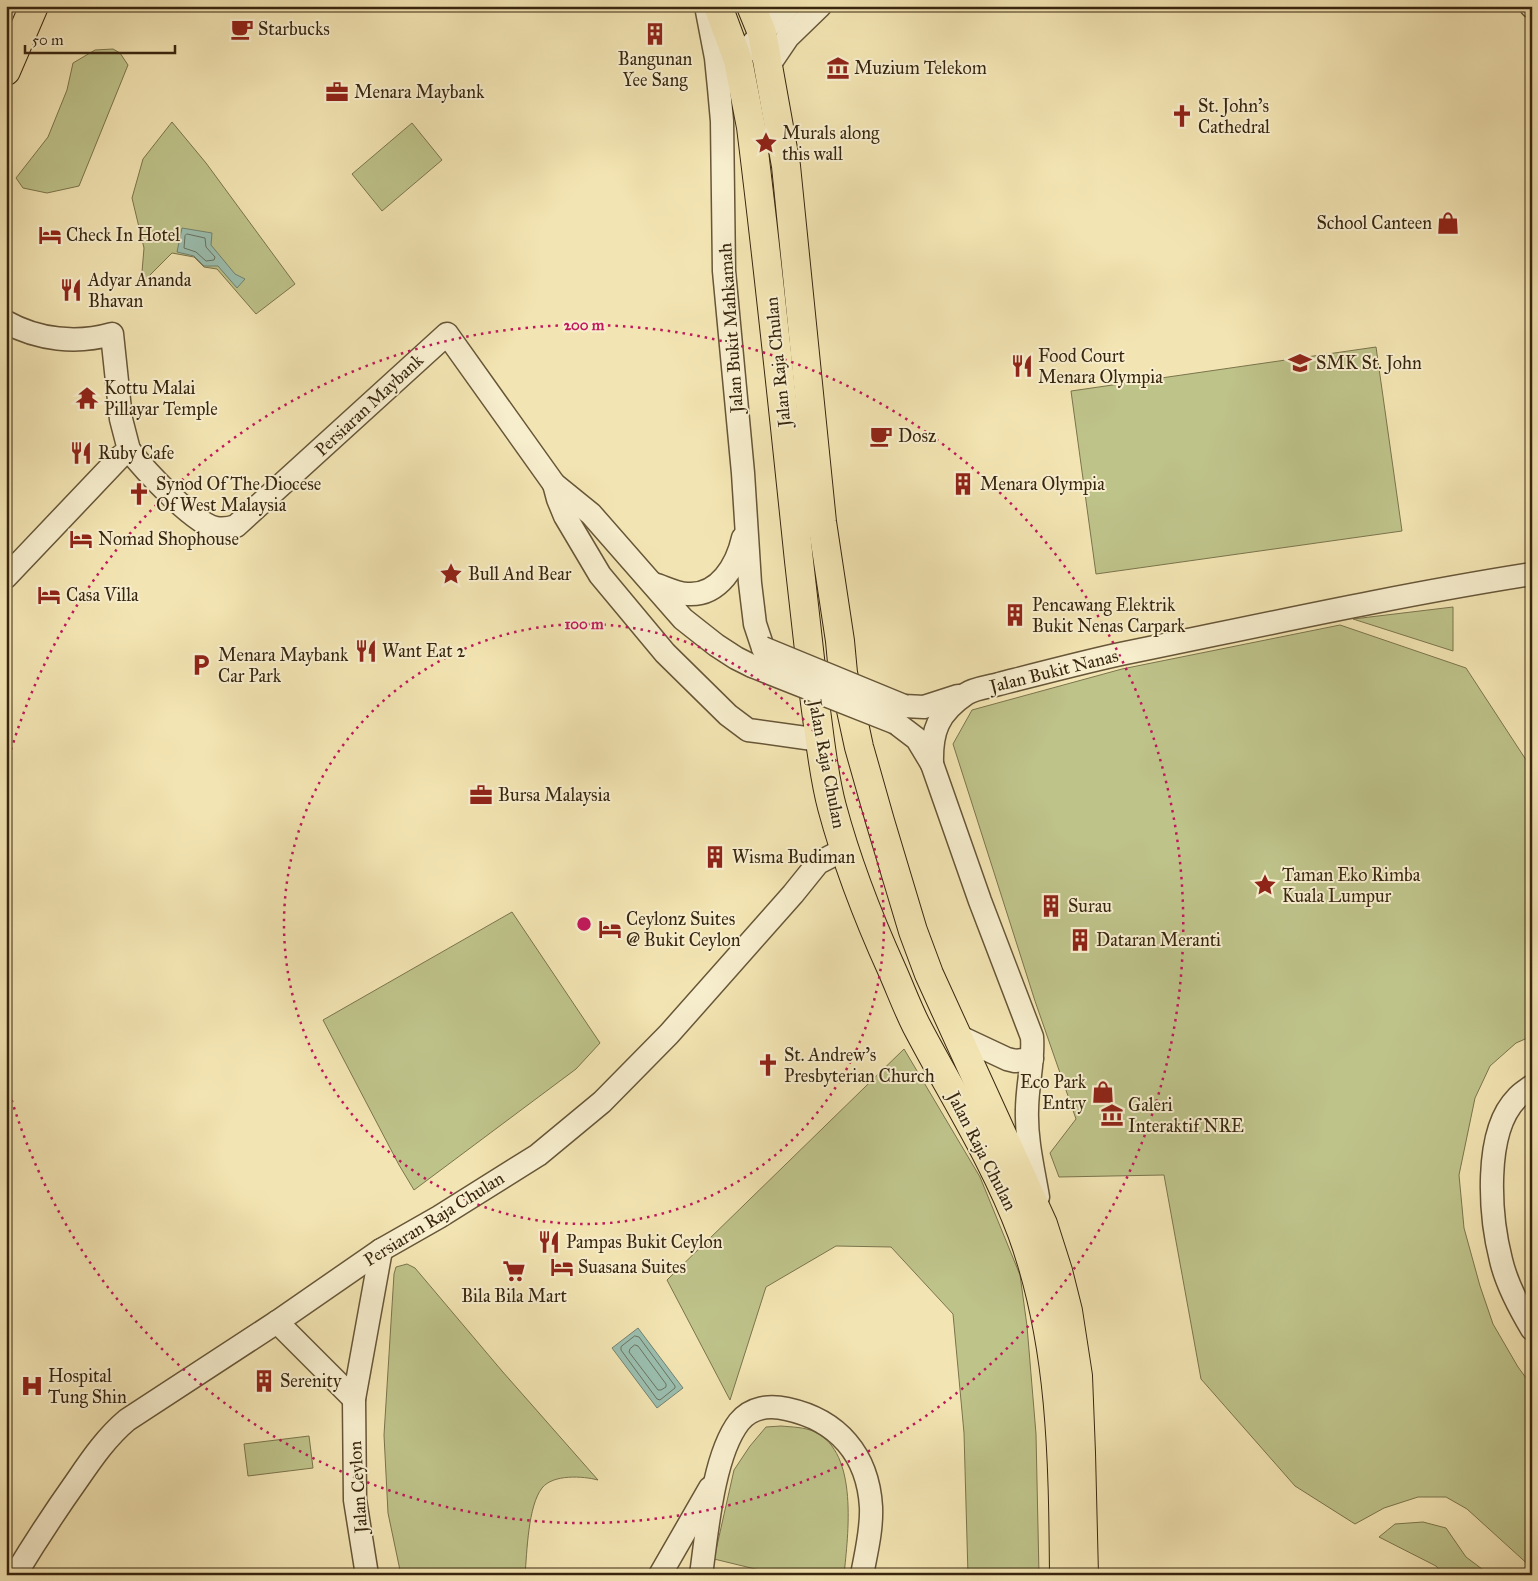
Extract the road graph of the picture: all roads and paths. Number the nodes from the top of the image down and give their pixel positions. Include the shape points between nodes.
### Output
1 (34, 6) edge
2 (706, 6) edge
3 (718, 6) edge
4 (751, 6) edge
5 (788, 6) edge
6 (820, 6) edge
7 (762, 33) junction
8 (738, 60) junction
9 (768, 66) junction
10 (6, 71) edge
11 (6, 322) edge
12 (128, 450) junction
13 (554, 484) junction
14 (747, 522) junction
15 (1532, 574) edge
16 (6, 577) edge
17 (654, 584) junction
18 (758, 657) junction
19 (968, 692) junction
20 (900, 714) junction
21 (820, 740) junction
22 (859, 747) junction
23 (932, 764) junction
24 (845, 849) junction
25 (913, 931) junction
26 (958, 1036) junction
27 (1032, 1059) junction
28 (1532, 1086) edge
29 (1043, 1224) junction
30 (381, 1250) junction
31 (278, 1322) junction
32 (1530, 1326) edge
33 (354, 1399) junction
34 (716, 1479) junction
35 (15, 1575) edge
36 (367, 1575) edge
37 (660, 1575) edge
38 (701, 1575) edge
39 (862, 1575) edge
40 (1064, 1575) edge
41 (1084, 1575) edge

1 - 10 main road
2 - 14 street, Jalan Bukit Mahkamah via 716,58 722,121 724,271
3 - 8 main road, Jalan Raja Chulan
4 - 7 main road, Jalan Raja Chulan
5 - 7 street
6 - 9 street via 788,37
7 - 8 street
7 - 9 main road, Jalan Raja Chulan
8 - 21 main road, Jalan Raja Chulan via 757,175
9 - 22 main road, Jalan Raja Chulan via 786,166 822,522 843,673
11 - 12 street via 33,334 53,338 85,340 112,334 121,420
12 - 13 street, Persiaran Maybank via 200,522 217,528 236,526 447,334
12 - 16 street
13 - 17 street, Persiaran Maybank via 591,514
13 - 21 street, Persiaran Maybank via 565,516 600,574 665,653 728,715 748,730
14 - 17 street via 737,560 716,586 702,593 687,594
14 - 18 street, Jalan Bukit Mahkamah
15 - 19 street, Jalan Bukit Nanas via 1391,598 1083,662
17 - 18 street, Persiaran Maybank via 684,619 716,645 736,658
18 - 20 street, Persiaran Maybank, bridge
19 - 20 street
19 - 23 street, Jalan Bukit Nanas via 940,717 934,732
20 - 23 street, Persiaran Maybank
21 - 24 main road, Jalan Raja Chulan via 831,804
22 - 24 main road via 866,810 861,826
22 - 25 main road, Jalan Raja Chulan
23 - 27 street, Jalan Bukit Nanas via 1032,1037
24 - 25 main road via 862,843 877,856
24 - 30 street, Persiaran Raja Chulan via 818,863 696,1004 602,1102 538,1155
24 - 40 main road, Jalan Raja Chulan via 879,941 915,1022 1001,1182 1035,1272 1055,1371 1063,1470
25 - 26 main road, Jalan Raja Chulan
26 - 27 street via 1007,1059
26 - 29 main road, Jalan Raja Chulan
27 - 29 street, Jalan Bukit Nanas via 1026,1110
28 - 32 street via 1516,1098 1500,1129 1495,1146 1492,1187 1501,1260
29 - 41 main road, Jalan Raja Chulan via 1066,1304 1076,1360 1082,1454
30 - 31 street, Persiaran Raja Chulan
30 - 33 street, Jalan Ceylon
31 - 33 street
31 - 35 street, Persiaran Raja Chulan via 116,1429 49,1519
33 - 36 street, Jalan Ceylon via 355,1500
34 - 37 street
34 - 38 street
34 - 39 street via 728,1441 749,1412 780,1407 823,1422 855,1451 866,1481 870,1507 869,1539

